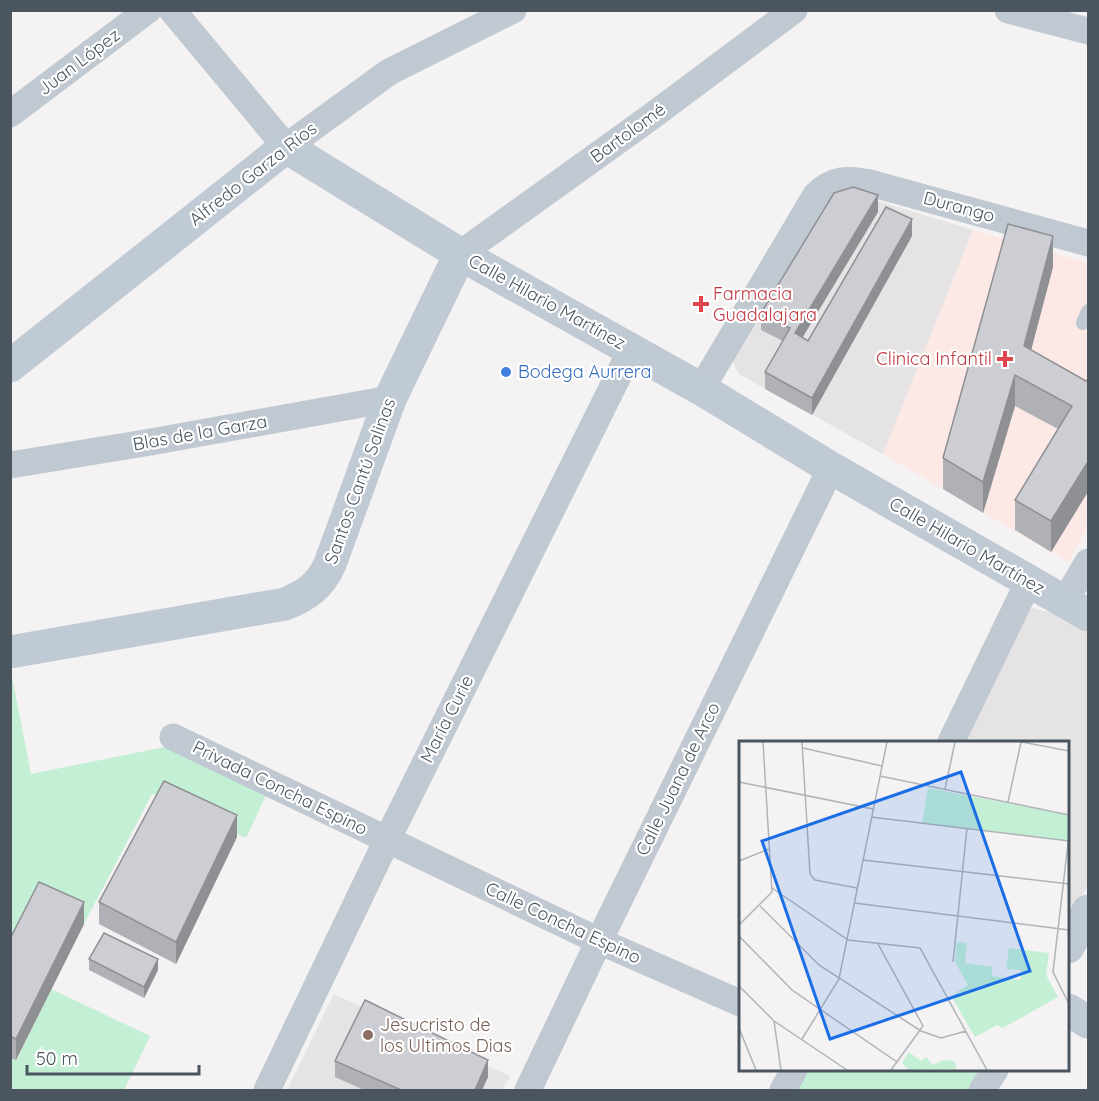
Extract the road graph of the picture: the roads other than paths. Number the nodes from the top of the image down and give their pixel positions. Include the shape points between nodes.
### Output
1 (148, 10) edge
2 (172, 10) edge
3 (513, 10) edge
4 (794, 10) edge
5 (1008, 10) edge
6 (1047, 15) edge
7 (1089, 31) edge
8 (10, 114) edge
9 (286, 147) junction
10 (1089, 243) edge
11 (460, 254) junction
12 (632, 350) junction
13 (10, 366) edge
14 (701, 389) junction
15 (390, 399) junction
16 (10, 465) edge
17 (831, 468) junction
18 (1089, 562) edge
19 (1029, 581) junction
20 (1077, 608) edge
21 (10, 652) edge
22 (173, 737) dead end
23 (951, 741) edge
24 (387, 840) junction
25 (1089, 911) edge
26 (599, 941) junction
27 (1069, 945) edge
28 (739, 1002) edge
29 (1069, 1011) edge
30 (1089, 1022) edge
31 (793, 1071) edge
32 (994, 1071) edge
33 (267, 1090) edge
34 (528, 1090) edge
35 (783, 1090) edge
36 (982, 1090) edge

1 - 8 street, Juan López
2 - 9 street, Calle Hilario Martínez
3 - 9 street, Alfredo Garza Ríos via 389,72
4 - 11 street, Bartolomé
5 - 6 street
6 - 7 street
9 - 11 street, Calle Hilario Martínez
9 - 13 street, Alfredo Garza Ríos
10 - 14 street, Durango via 870,183 854,180 828,184 816,195
11 - 12 street, Calle Hilario Martínez
11 - 15 street, Santos Cantú Salinas
12 - 14 street, Calle Hilario Martínez
12 - 24 street, María Curie
14 - 17 street, Calle Hilario Martínez
15 - 16 street, Blas de la Garza
15 - 21 street, Santos Cantú Salinas via 330,564 324,577 307,594 285,604
17 - 19 street, Calle Hilario Martínez
17 - 26 street, Calle Juana de Arco
18 - 20 street
19 - 20 street, Calle Hilario Martínez
19 - 23 street
22 - 24 street, Privada Concha Espino
24 - 26 street, Calle Concha Espino
24 - 33 street, María Curie
25 - 27 street
26 - 28 street, Calle Concha Espino
26 - 34 street, Calle Juana de Arco
29 - 30 street
31 - 35 street
32 - 36 street

